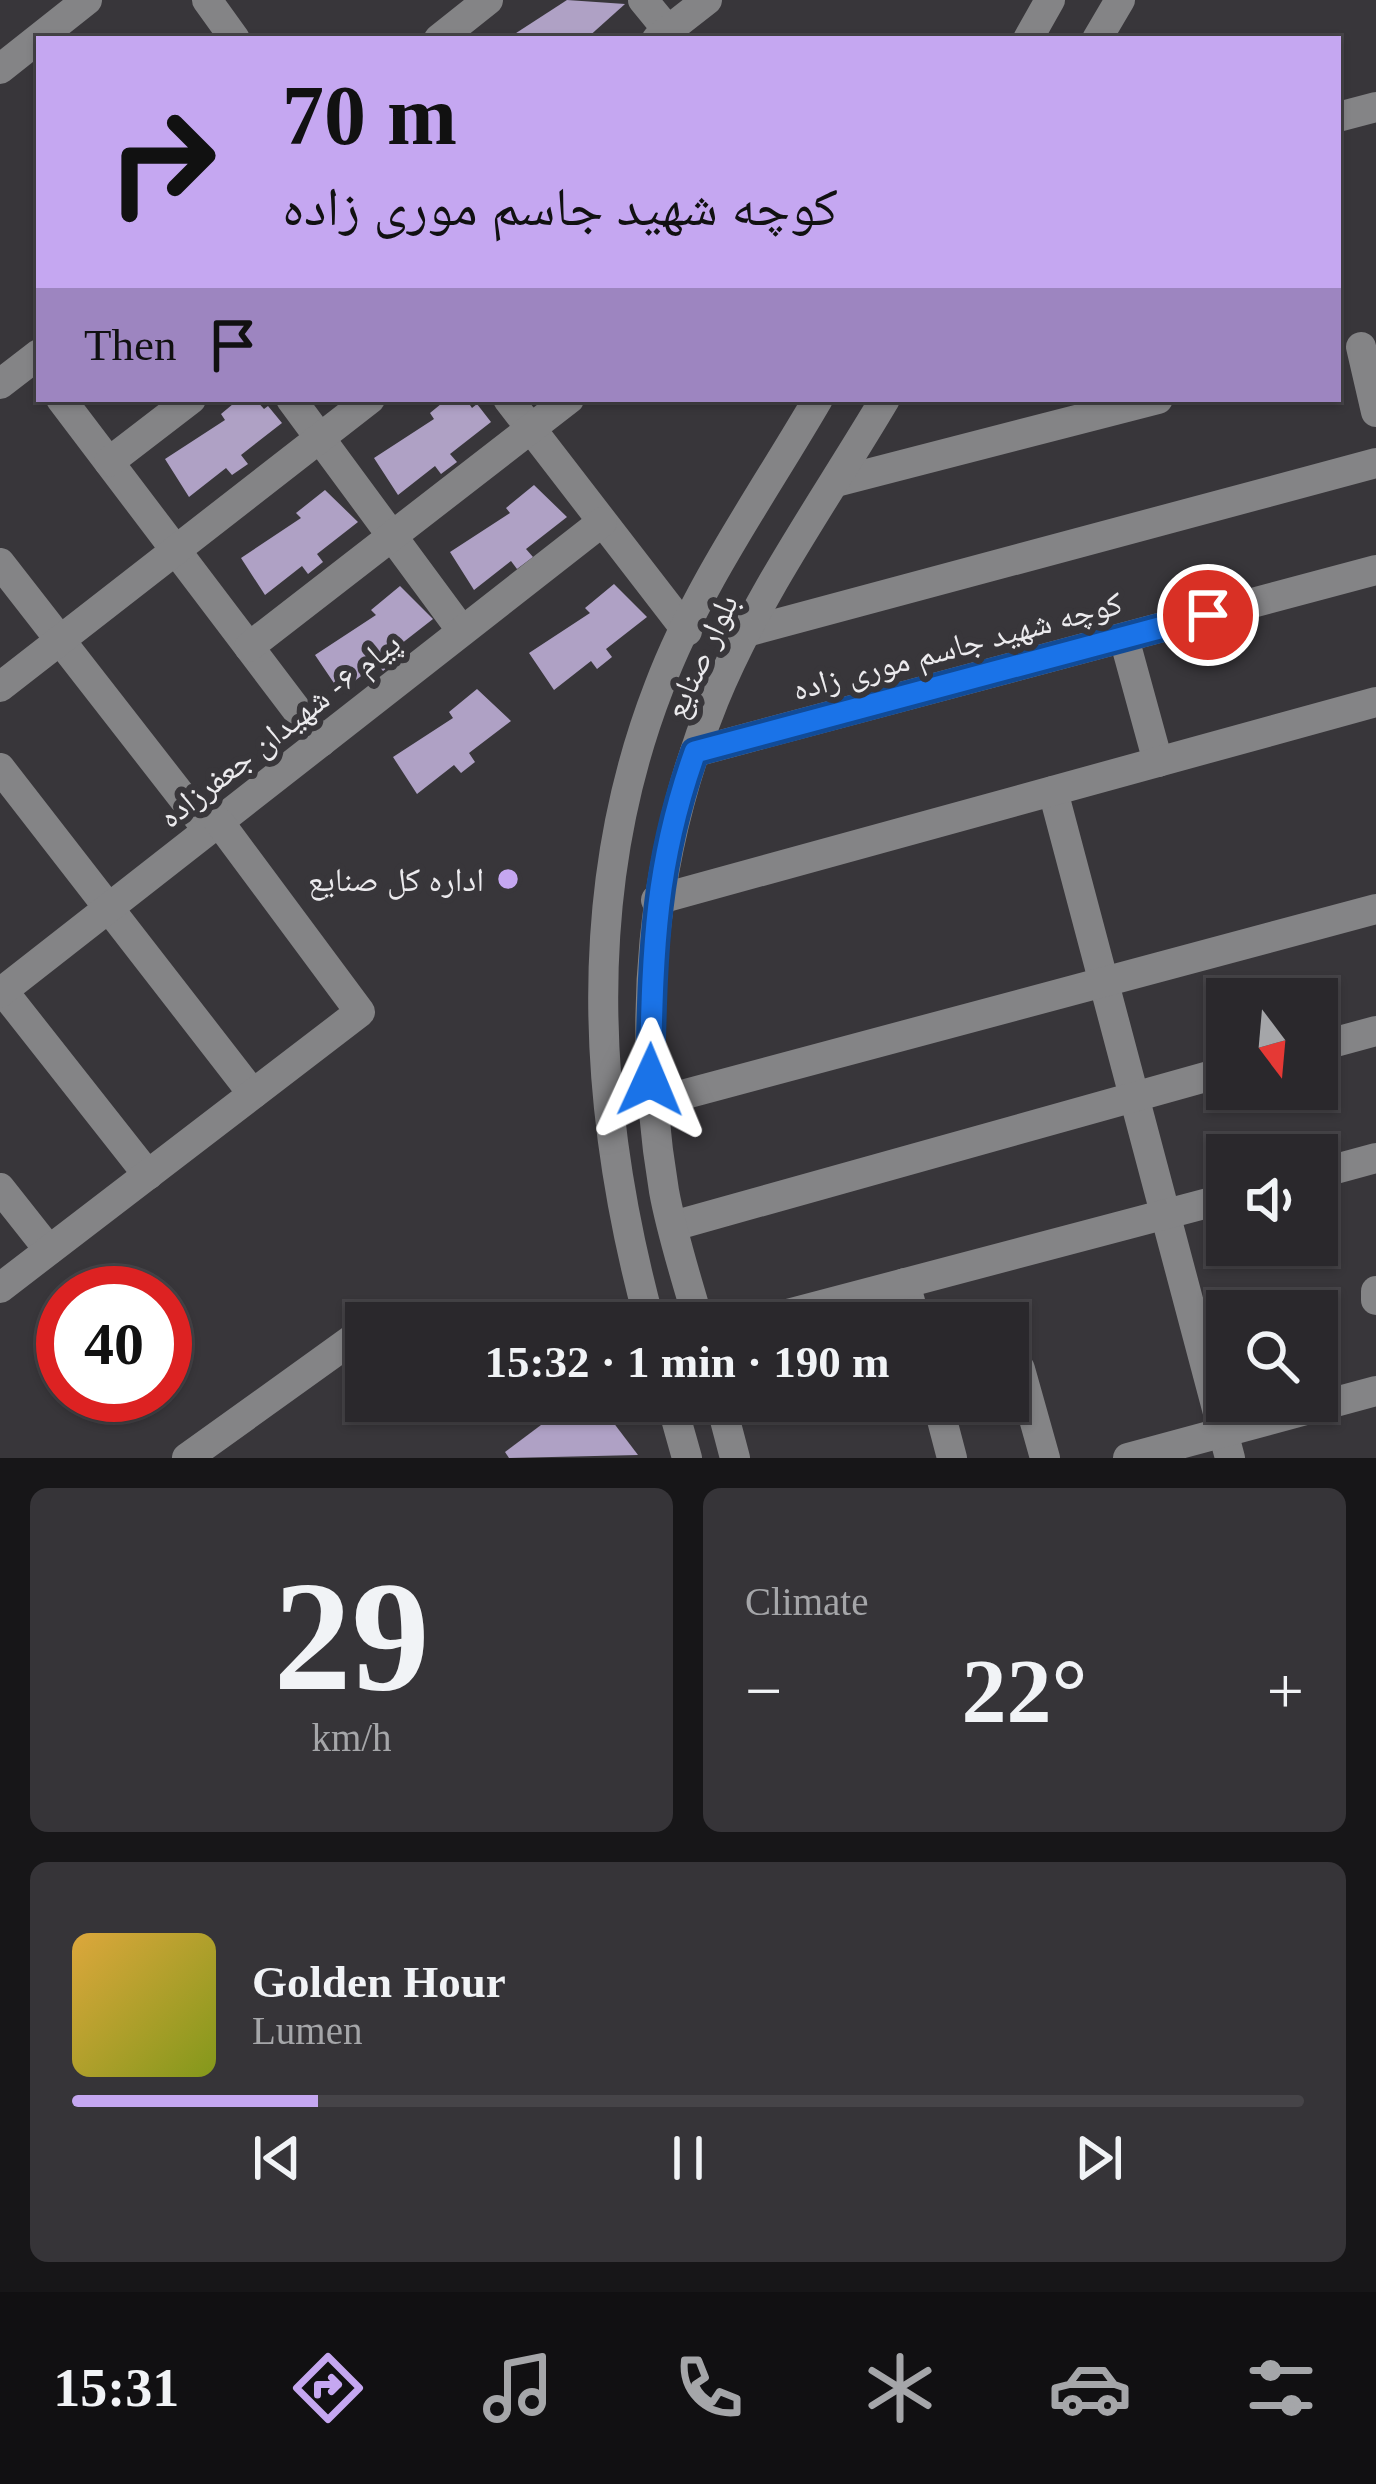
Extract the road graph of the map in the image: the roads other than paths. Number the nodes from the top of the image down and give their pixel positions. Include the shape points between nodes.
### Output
1 (87, 0) edge
2 (207, 0) edge
3 (488, 0) edge
4 (643, 0) edge
5 (707, 0) edge
6 (1050, 0) edge
7 (1120, 0) edge
8 (42, 36) edge
9 (233, 36) edge
10 (449, 36) edge
11 (666, 36) edge
12 (1030, 36) edge
13 (1099, 36) edge
14 (36, 40) edge
15 (0, 69) edge
16 (1376, 107) edge
17 (1341, 116) edge
18 (1358, 348) edge
19 (36, 362) edge
20 (0, 384) edge
21 (63, 402) edge
22 (186, 402) edge
23 (293, 402) edge
24 (366, 402) edge
25 (510, 402) edge
26 (565, 402) edge
27 (816, 402) edge
28 (883, 402) edge
29 (1147, 402) edge
30 (1376, 412) edge
31 (531, 429) junction
32 (320, 438) junction
33 (109, 462) junction
34 (1376, 463) edge
35 (836, 482) junction
36 (602, 522) junction
37 (392, 536) junction
38 (176, 550) junction
39 (0, 563) edge
40 (1376, 571) edge
41 (462, 631) junction
42 (686, 631) junction
43 (750, 631) junction
44 (1124, 638) junction
45 (59, 639) junction
46 (249, 647) junction
47 (0, 687) edge
48 (1376, 702) edge
49 (321, 742) junction
50 (695, 752) junction
51 (1158, 762) junction
52 (0, 768) edge
53 (1053, 790) junction
54 (213, 826) junction
55 (656, 900) junction
56 (110, 907) junction
57 (1376, 909) edge
58 (1104, 984) junction
59 (2, 992) edge
60 (1376, 1031) edge
61 (1338, 1041) edge
62 (650, 1056) junction
63 (605, 1058) junction
64 (1206, 1077) edge
65 (253, 1094) junction
66 (1134, 1096) junction
67 (652, 1103) junction
68 (1376, 1159) edge
69 (1338, 1169) edge
70 (148, 1175) junction
71 (0, 1188) edge
72 (1206, 1203) edge
73 (1165, 1214) junction
74 (673, 1226) junction
75 (49, 1250) junction
76 (905, 1283) junction
77 (0, 1288) edge
78 (1376, 1291) edge
79 (1376, 1300) edge
80 (644, 1302) edge
81 (693, 1302) edge
82 (833, 1302) edge
83 (910, 1302) edge
84 (345, 1345) edge
85 (1376, 1391) edge
86 (1029, 1401) edge
87 (677, 1422) edge
88 (726, 1422) edge
89 (943, 1422) edge
90 (1226, 1446) edge
91 (187, 1458) edge
92 (687, 1458) edge
93 (735, 1458) edge
94 (952, 1458) edge
95 (1045, 1458) edge
96 (1128, 1458) edge

1 - 8 street
2 - 9 street
3 - 10 street
4 - 11 street
5 - 11 street
6 - 12 street
7 - 13 street
14 - 15 street
16 - 17 street
18 - 30 street
19 - 20 street
21 - 33 street
22 - 33 street
23 - 32 street
24 - 32 street
25 - 31 street
26 - 31 street
27 - 42 street, بلوار صنایع
28 - 35 street, بلوار صنایع
29 - 35 street
31 - 36 street
31 - 37 street
32 - 37 street
32 - 38 street
33 - 38 street
34 - 43 street
35 - 43 street, بلوار صنایع
36 - 41 street, پیام ۶- شهیدان جعفرزاده
36 - 42 street
37 - 41 street
37 - 46 street
38 - 45 street
38 - 46 street
39 - 45 street
40 - 44 street, کوچه شهید جاسم موری زاده
41 - 49 street, پیام ۶- شهیدان جعفرزاده
42 - 63 street, بلوار صنایع via 659,684 617,813 602,922
43 - 50 street, بلوار صنایع
44 - 50 street, کوچه شهید جاسم موری زاده
44 - 51 street
45 - 47 street
45 - 54 street
46 - 49 street
48 - 51 street
49 - 54 street, پیام ۶- شهیدان جعفرزاده
50 - 55 street, بلوار صنایع
51 - 53 street
52 - 56 street
53 - 55 street
53 - 58 street
54 - 56 street, پیام ۶- شهیدان جعفرزاده
54 - 65 street via 360,1012
55 - 62 street, بلوار صنایع
56 - 59 street, پیام ۶- شهیدان جعفرزاده
56 - 65 street
57 - 58 street
58 - 66 street
58 - 67 street
59 - 70 street
60 - 61 street
62 - 63 street
62 - 67 street, بلوار صنایع
63 - 80 street, بلوار صنایع via 620,1214
64 - 66 street
65 - 70 street
66 - 73 street
66 - 74 street
67 - 74 street, بلوار صنایع
68 - 69 street
70 - 75 street
71 - 75 street
72 - 73 street
73 - 76 street
73 - 90 street
74 - 81 street, بلوار صنایع
75 - 77 street
76 - 82 street
76 - 83 street
78 - 79 street
84 - 91 street
85 - 90 street
86 - 95 street
87 - 92 street
88 - 93 street
89 - 94 street
90 - 96 street

